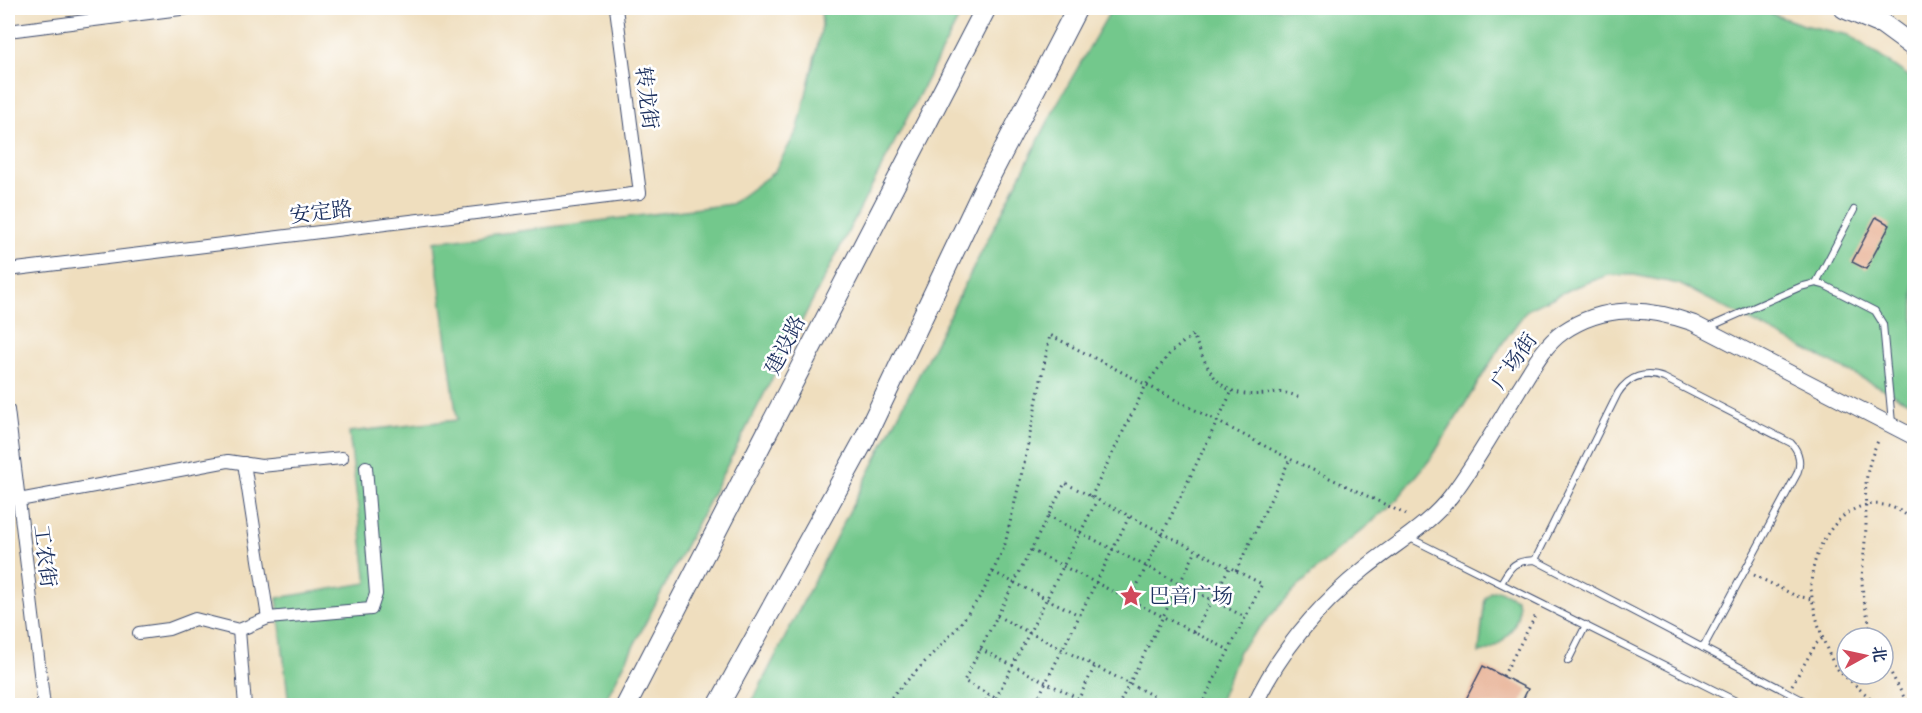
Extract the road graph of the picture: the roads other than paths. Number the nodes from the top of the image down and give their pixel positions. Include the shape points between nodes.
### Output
1 (188, 8) edge
2 (616, 8) edge
3 (986, 8) edge
4 (1077, 8) edge
5 (1844, 8) edge
6 (1866, 8) edge
7 (1884, 25) junction
8 (8, 30) edge
9 (1914, 47) edge
10 (640, 193) joint
11 (1854, 210) dead end
12 (8, 270) edge
13 (1816, 283) junction
14 (1704, 329) junction
15 (8, 411) edge
16 (1892, 425) junction
17 (1914, 436) edge
18 (342, 458) dead end
19 (244, 464) junction
20 (366, 467) dead end
21 (19, 500) junction
22 (1408, 537) junction
23 (1535, 560) junction
24 (1501, 583) junction
25 (268, 618) junction
26 (1586, 625) junction
27 (239, 630) junction
28 (139, 633) dead end
29 (1703, 648) junction
30 (1568, 661) dead end
31 (44, 705) edge
32 (244, 705) edge
33 (626, 705) edge
34 (718, 705) edge
35 (1254, 705) edge
36 (1746, 705) edge
37 (1814, 705) edge

1 - 8 street
2 - 10 street, 转龙街
3 - 33 main road, 建设路
4 - 34 main road via 984,188 863,442
5 - 7 main road
6 - 7 main road
7 - 9 main road
10 - 12 street, 安定路
11 - 13 lane
13 - 14 lane
13 - 16 lane via 1878,314
14 - 16 street, 广场街
14 - 22 street, 广场街 via 1652,311 1631,310 1598,315 1562,333 1542,353 1451,496
15 - 21 street, 工农街
16 - 17 street, 广场街
18 - 19 street via 261,466
19 - 21 street via 228,461
19 - 25 street
20 - 25 street via 376,594 371,609
21 - 31 street, 工农街
22 - 24 lane
22 - 35 street, 广场街 via 1365,568 1308,621
23 - 24 lane via 1515,563
23 - 29 lane
23 - 29 lane via 1618,393 1630,379 1650,374 1664,378 1791,443 1797,450 1797,474
24 - 26 lane
25 - 27 street
26 - 30 lane
26 - 36 lane
27 - 28 street via 195,619 169,629
27 - 32 street
29 - 37 lane

